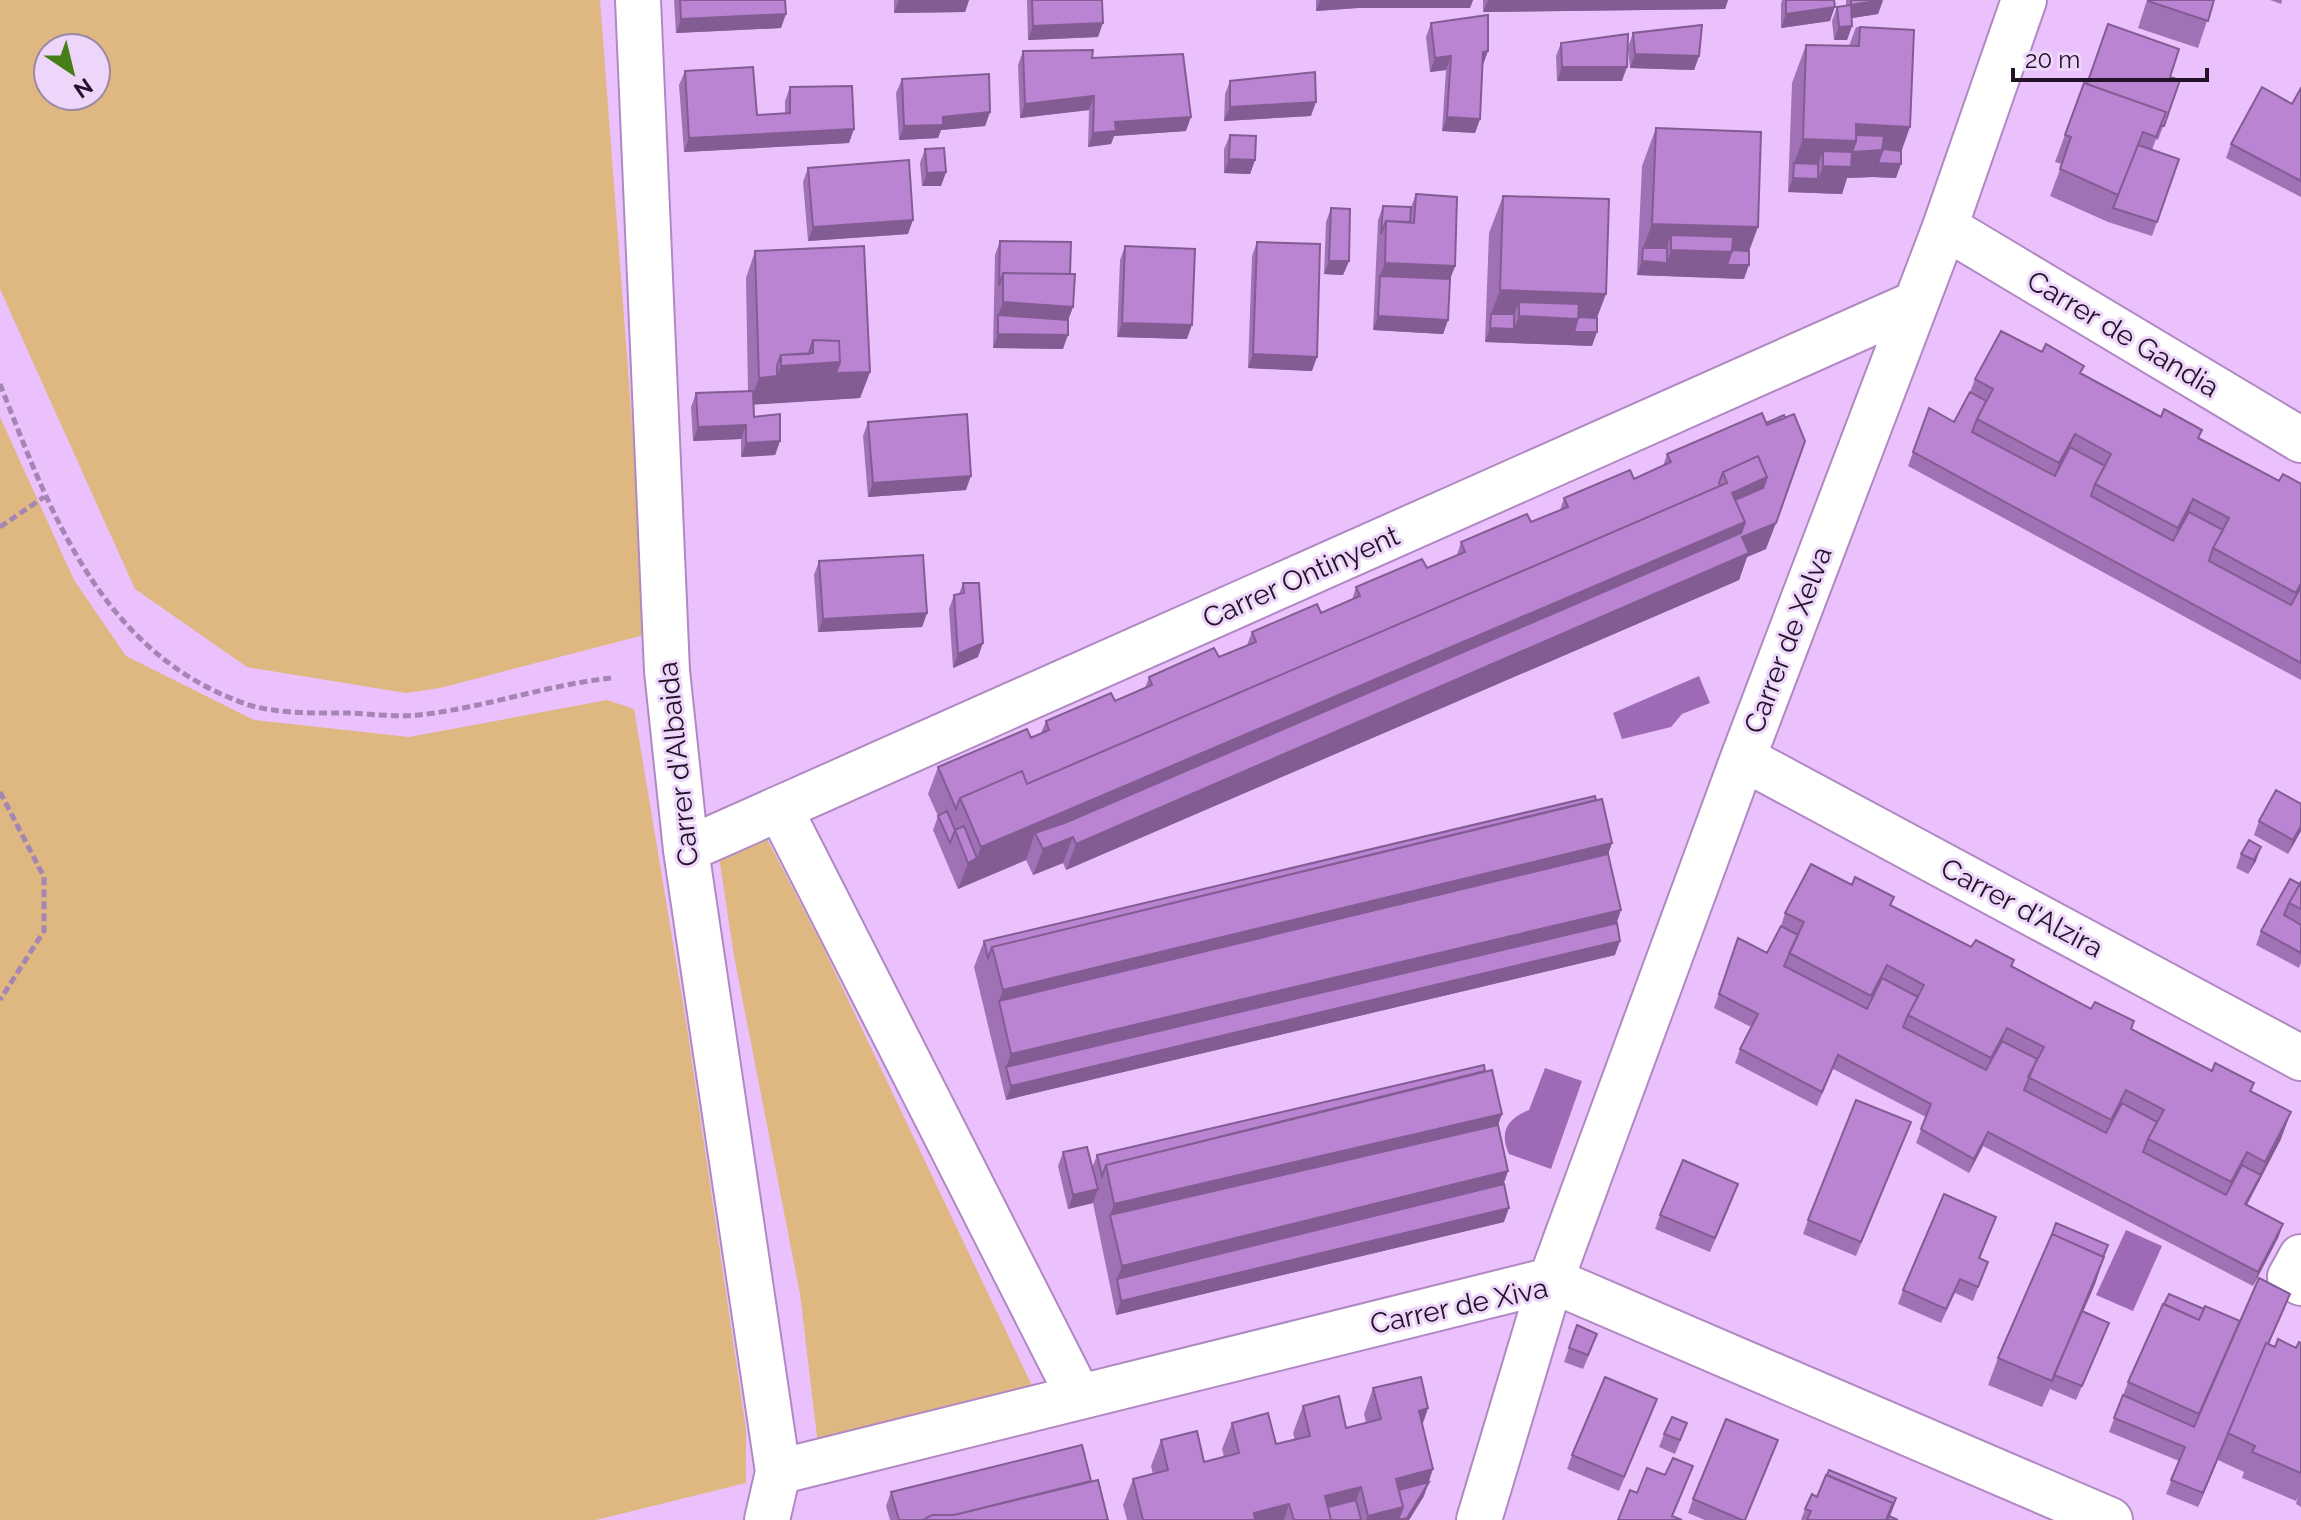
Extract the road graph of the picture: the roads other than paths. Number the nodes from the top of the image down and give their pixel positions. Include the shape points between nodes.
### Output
1 (638, 0) edge
2 (2024, 0) edge
3 (1945, 227) junction
4 (1916, 303) junction
5 (2301, 440) edge
6 (1743, 758) junction
7 (780, 809) junction
8 (686, 850) junction
9 (2301, 1058) edge
10 (2301, 1257) edge
11 (1551, 1280) junction
12 (2301, 1283) edge
13 (1079, 1397) junction
14 (778, 1472) junction
15 (767, 1520) edge
16 (1479, 1520) edge
17 (2110, 1520) edge

1 - 8 street, Carrer d'Albaida via 667,671
2 - 3 street, Carrer de Xelva
3 - 4 street, Carrer de Xelva
3 - 5 street, Carrer de Gandia
4 - 6 street, Carrer de Xelva
4 - 7 street, Carrer Ontinyent
6 - 9 street, Carrer d'Alzira
6 - 11 street, Carrer de Xelva
7 - 8 street, Carrer Ontinyent
7 - 13 street
8 - 14 street, Carrer d'Albaida
10 - 12 street via 2290,1277
11 - 13 street, Carrer de Xiva
11 - 16 street, Carrer de Xelva
11 - 17 street, Carrer de Xiva
13 - 14 street, Carrer de Xiva
14 - 15 street, Carrer d'Albaida

